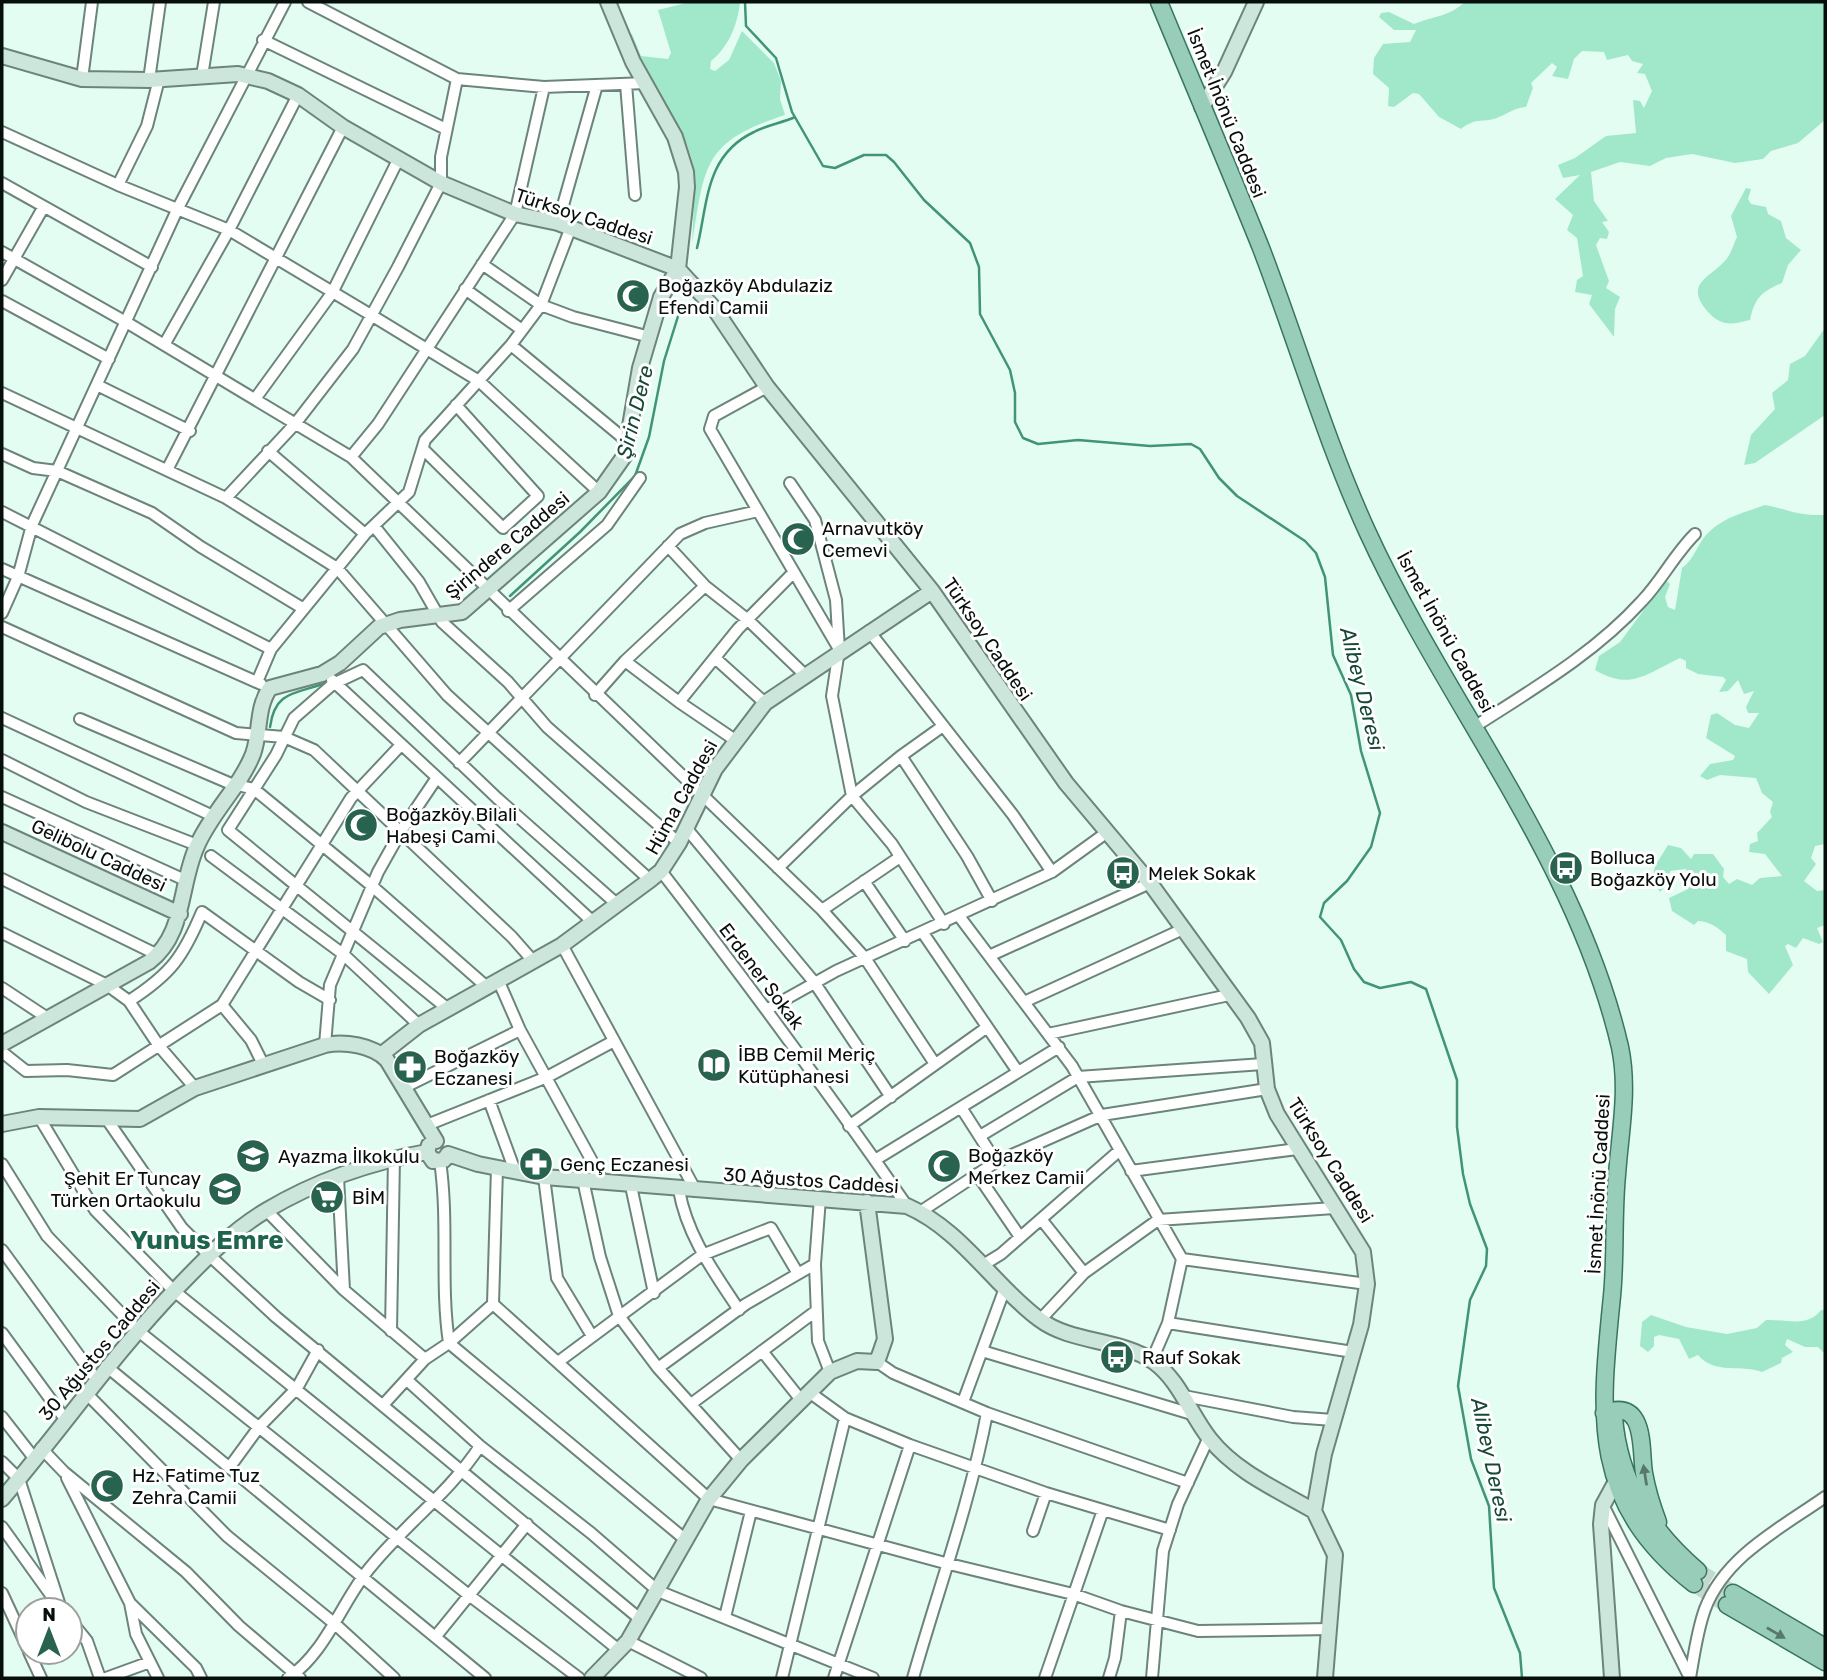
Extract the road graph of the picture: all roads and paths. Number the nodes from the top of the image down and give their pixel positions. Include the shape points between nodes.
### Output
1 (92, 2) edge
2 (160, 2) edge
3 (214, 2) edge
4 (285, 2) edge
5 (308, 2) edge
6 (608, 2) edge
7 (1159, 2) edge
8 (1256, 2) edge
9 (263, 40) junction
10 (2, 56) edge
11 (202, 76) junction
12 (245, 76) junction
13 (82, 79) junction
14 (457, 79) junction
15 (154, 80) junction
16 (646, 83) junction
17 (626, 84) junction
18 (597, 85) junction
19 (544, 87) junction
20 (298, 95) junction
21 (1202, 107) junction
22 (343, 127) junction
23 (446, 129) junction
24 (2, 132) edge
25 (398, 160) junction
26 (2, 183) edge
27 (441, 183) junction
28 (118, 185) junction
29 (635, 195) dead end
30 (43, 208) junction
31 (178, 208) junction
32 (515, 214) junction
33 (565, 225) junction
34 (229, 230) junction
35 (2, 252) edge
36 (14, 258) junction
37 (273, 258) junction
38 (482, 264) junction
39 (152, 268) junction
40 (678, 269) junction
41 (2, 280) edge
42 (465, 289) junction
43 (332, 292) junction
44 (2, 301) edge
45 (541, 306) junction
46 (371, 315) junction
47 (126, 322) junction
48 (522, 330) junction
49 (650, 337) junction
50 (164, 345) junction
51 (510, 345) junction
52 (425, 348) junction
53 (109, 359) junction
54 (215, 375) junction
55 (479, 381) junction
56 (97, 385) junction
57 (767, 387) junction
58 (2, 393) edge
59 (255, 399) junction
60 (456, 405) junction
61 (295, 424) junction
62 (77, 428) junction
63 (190, 430) junction
64 (628, 442) junction
65 (424, 449) junction
66 (268, 451) junction
67 (2, 454) edge
68 (351, 457) junction
69 (167, 470) junction
70 (57, 471) junction
71 (640, 478) dead end
72 (790, 483) dead end
73 (599, 492) junction
74 (226, 498) junction
75 (399, 504) junction
76 (758, 511) junction
77 (2, 512) edge
78 (32, 525) junction
79 (370, 530) junction
80 (1696, 534) dead end
81 (668, 546) junction
82 (337, 568) junction
83 (2, 569) edge
84 (793, 573) junction
85 (18, 577) junction
86 (705, 586) junction
87 (487, 590) junction
88 (932, 591) junction
89 (303, 609) junction
90 (508, 611) junction
91 (2, 613) edge
92 (439, 617) junction
93 (748, 620) junction
94 (388, 624) junction
95 (2, 627) edge
96 (869, 631) junction
97 (271, 649) junction
98 (839, 650) junction
99 (715, 658) junction
100 (558, 659) junction
101 (625, 661) junction
102 (804, 674) junction
103 (330, 677) junction
104 (264, 685) junction
105 (595, 695) junction
106 (522, 698) junction
107 (679, 702) junction
108 (765, 703) junction
109 (2, 718) edge
110 (80, 719) dead end
111 (943, 726) junction
112 (1474, 727) junction
113 (488, 733) junction
114 (258, 737) junction
115 (285, 737) junction
116 (736, 740) junction
117 (400, 746) junction
118 (901, 756) junction
119 (2, 760) edge
120 (459, 763) junction
121 (436, 779) junction
122 (235, 785) junction
123 (254, 789) junction
124 (359, 790) junction
125 (701, 795) junction
126 (852, 796) junction
127 (2, 797) edge
128 (213, 816) junction
129 (687, 829) junction
130 (401, 831) junction
131 (2, 832) edge
132 (1106, 834) junction
133 (679, 844) junction
134 (197, 845) junction
135 (322, 846) junction
136 (211, 856) dead end
137 (900, 857) junction
138 (778, 868) junction
139 (1052, 872) junction
140 (655, 876) junction
141 (2, 879) edge
142 (186, 880) junction
143 (864, 881) junction
144 (1150, 883) junction
145 (372, 886) junction
146 (296, 887) junction
147 (992, 901) junction
148 (618, 905) junction
149 (282, 910) junction
150 (822, 910) junction
151 (180, 914) junction
152 (959, 916) junction
153 (594, 923) junction
154 (944, 924) junction
155 (1181, 930) junction
156 (353, 932) junction
157 (2, 933) edge
158 (923, 933) junction
159 (905, 941) junction
160 (562, 945) junction
161 (256, 952) junction
162 (343, 954) junction
163 (158, 955) junction
164 (989, 956) junction
165 (865, 958) junction
166 (534, 962) junction
167 (814, 982) junction
168 (107, 985) junction
169 (494, 985) junction
170 (2, 988) edge
171 (1229, 995) junction
172 (330, 1000) junction
173 (129, 1001) junction
174 (1024, 1002) junction
175 (222, 1005) junction
176 (448, 1009) junction
177 (768, 1009) junction
178 (49, 1019) junction
179 (419, 1025) junction
180 (986, 1028) junction
181 (520, 1030) junction
182 (1048, 1034) junction
183 (614, 1041) junction
184 (2, 1044) edge
185 (325, 1045) junction
186 (159, 1046) junction
187 (1059, 1047) junction
188 (2, 1052) edge
189 (382, 1054) junction
190 (935, 1064) junction
191 (1263, 1064) junction
192 (264, 1066) junction
193 (1018, 1072) junction
194 (547, 1077) junction
195 (1078, 1077) junction
196 (405, 1087) junction
197 (195, 1088) junction
198 (1267, 1089) junction
199 (891, 1097) junction
200 (489, 1100) junction
201 (962, 1109) junction
202 (1102, 1115) junction
203 (39, 1117) junction
204 (108, 1121) junction
205 (2, 1124) edge
206 (427, 1125) junction
207 (849, 1126) junction
208 (981, 1136) junction
209 (431, 1146) junction
210 (1297, 1149) junction
211 (1120, 1150) junction
212 (444, 1157) junction
213 (394, 1158) junction
214 (875, 1160) junction
215 (996, 1161) junction
216 (2, 1164) edge
217 (497, 1168) junction
218 (515, 1171) junction
219 (1131, 1171) junction
220 (977, 1174) junction
221 (338, 1177) junction
222 (544, 1177) junction
223 (583, 1180) junction
224 (604, 1183) junction
225 (631, 1186) junction
226 (679, 1190) junction
227 (696, 1191) junction
228 (820, 1198) junction
229 (867, 1202) junction
230 (1334, 1208) junction
231 (913, 1209) junction
232 (266, 1210) junction
233 (1041, 1219) junction
234 (1158, 1220) junction
235 (1020, 1237) junction
236 (2, 1250) edge
237 (209, 1255) junction
238 (702, 1255) junction
239 (1182, 1259) junction
240 (815, 1264) junction
241 (983, 1265) junction
242 (797, 1272) junction
243 (1084, 1273) junction
244 (1367, 1284) junction
245 (1005, 1288) junction
246 (344, 1290) junction
247 (174, 1291) junction
248 (654, 1293) junction
249 (493, 1304) junction
250 (739, 1310) junction
251 (816, 1311) junction
252 (619, 1317) junction
253 (1040, 1320) junction
254 (1168, 1323) junction
255 (137, 1330) junction
256 (391, 1331) junction
257 (2, 1333) edge
258 (592, 1336) junction
259 (449, 1343) junction
260 (318, 1350) junction
261 (762, 1351) junction
262 (982, 1351) junction
263 (1353, 1352) junction
264 (425, 1359) junction
265 (1152, 1360) junction
266 (558, 1362) junction
267 (877, 1362) junction
268 (106, 1366) junction
269 (658, 1368) junction
270 (830, 1372) junction
271 (96, 1379) junction
272 (408, 1381) junction
273 (297, 1388) junction
274 (87, 1394) junction
275 (805, 1396) junction
276 (1184, 1396) junction
277 (963, 1402) junction
278 (691, 1404) junction
279 (383, 1405) junction
280 (1609, 1411) junction
281 (987, 1413) junction
282 (1195, 1415) junction
283 (2, 1417) edge
284 (845, 1418) junction
285 (65, 1419) junction
286 (1333, 1420) junction
287 (259, 1427) junction
288 (1209, 1437) junction
289 (910, 1445) junction
290 (480, 1447) junction
291 (38, 1453) junction
292 (741, 1460) junction
293 (2, 1462) edge
294 (229, 1468) junction
295 (977, 1468) junction
296 (64, 1472) junction
297 (463, 1472) junction
298 (1620, 1478) junction
299 (19, 1479) junction
300 (1188, 1483) junction
301 (1046, 1493) junction
302 (1825, 1497) edge
303 (709, 1499) junction
304 (2, 1500) edge
305 (436, 1500) junction
306 (1604, 1505) junction
307 (1103, 1510) junction
308 (751, 1511) junction
309 (1314, 1511) junction
310 (527, 1524) junction
311 (2, 1527) edge
312 (816, 1528) junction
313 (1033, 1531) dead end
314 (1170, 1531) junction
315 (396, 1536) junction
316 (1666, 1540) junction
317 (687, 1541) junction
318 (878, 1545) junction
319 (503, 1556) junction
320 (945, 1563) junction
321 (363, 1577) junction
322 (658, 1591) junction
323 (1073, 1594) junction
324 (2, 1596) edge
325 (52, 1596) edge
326 (57, 1596) edge
327 (470, 1596) junction
328 (130, 1604) junction
329 (1121, 1611) junction
330 (725, 1617) junction
331 (640, 1619) junction
332 (14, 1620) edge
333 (1157, 1620) junction
334 (335, 1624) junction
335 (1330, 1629) junction
336 (436, 1636) junction
337 (84, 1637) edge
338 (790, 1644) junction
339 (624, 1646) junction
340 (1825, 1647) edge
341 (150, 1662) junction
342 (1825, 1662) edge
343 (839, 1664) junction
344 (295, 1677) edge
345 (100, 1678) edge
346 (106, 1678) edge
347 (158, 1678) edge
348 (201, 1678) edge
349 (394, 1678) edge
350 (485, 1678) edge
351 (579, 1678) edge
352 (592, 1678) edge
353 (701, 1678) edge
354 (782, 1678) edge
355 (834, 1678) edge
356 (873, 1678) edge
357 (913, 1678) edge
358 (1045, 1678) edge
359 (1109, 1678) edge
360 (1152, 1678) edge
361 (1325, 1678) edge
362 (1612, 1678) edge
363 (1690, 1678) edge

1 - 13 street
2 - 15 street
3 - 11 street
4 - 9 street
5 - 14 street
6 - 16 street
7 - 21 main road, İsmet İnönü Caddesi
8 - 21 street via 1224,72
9 - 12 street
9 - 23 street
10 - 13 street, Türksoy Caddesi
11 - 12 street, Türksoy Caddesi
11 - 15 street, Türksoy Caddesi
12 - 20 street, Türksoy Caddesi
12 - 31 street
13 - 15 street, Türksoy Caddesi
14 - 19 street
14 - 23 street
15 - 28 street via 147,126
16 - 17 street
16 - 40 street via 675,137 686,172
17 - 18 street
17 - 29 street
18 - 19 street
18 - 33 street
19 - 32 street
20 - 22 street, Türksoy Caddesi
20 - 34 street
21 - 112 main road, İsmet İnönü Caddesi via 1366,530
22 - 25 street, Türksoy Caddesi
22 - 37 street
23 - 27 street
24 - 28 street
25 - 27 street, Türksoy Caddesi
25 - 43 street
26 - 30 street
27 - 32 street, Türksoy Caddesi
27 - 46 street
28 - 31 street
30 - 36 street
30 - 39 street
31 - 34 street
31 - 39 street
32 - 33 street, Türksoy Caddesi
32 - 38 street
33 - 40 street, Türksoy Caddesi
33 - 45 street
34 - 37 street
34 - 50 street
35 - 36 street
36 - 41 street
36 - 47 street
37 - 43 street
37 - 54 street
38 - 42 street
38 - 45 street
39 - 47 street
40 - 49 street, Şirindere Caddesi via 661,297
40 - 57 street, Türksoy Caddesi via 714,308
42 - 48 street
42 - 52 street
43 - 46 street
43 - 59 street
44 - 53 street
45 - 48 street
45 - 49 street
46 - 52 street
46 - 61 street via 353,349
47 - 50 street
47 - 53 street
48 - 51 street
49 - 64 street, Şirindere Caddesi
50 - 54 street
51 - 55 street
51 - 64 street
52 - 55 street
52 - 68 street via 378,424
53 - 56 street
54 - 59 street
54 - 63 street
55 - 60 street
55 - 73 street
56 - 62 street
56 - 63 street
57 - 76 street via 714,416 709,426
57 - 88 street, Türksoy Caddesi
58 - 62 street, Erdener Sokak
59 - 61 street
60 - 65 street via 425,440
60 - 65 street via 538,496 503,528
61 - 66 street
61 - 68 street
62 - 69 street, Erdener Sokak
62 - 70 street
63 - 69 street
64 - 73 street, Şirindere Caddesi via 625,455
65 - 75 street via 409,492
66 - 74 street
66 - 79 street
67 - 70 street via 33,468
68 - 75 street
69 - 74 street, Erdener Sokak
70 - 78 street
70 - 89 street via 152,513
71 - 90 street via 607,525
72 - 98 street via 815,520 827,556
73 - 87 street, Şirindere Caddesi
74 - 82 street, Erdener Sokak
75 - 79 street
75 - 87 street
76 - 81 street via 705,523 680,534
76 - 84 street
77 - 78 street
78 - 85 street
78 - 97 street
79 - 82 street
79 - 92 street via 419,582
80 - 112 street via 1674,555 1643,600 1602,639
81 - 86 street
81 - 100 street
82 - 89 street
82 - 94 street, Erdener Sokak
83 - 85 street
84 - 93 street
84 - 98 street
85 - 91 street
85 - 104 street
86 - 93 street
86 - 101 street
87 - 90 street
87 - 92 street, Şirindere Caddesi via 462,612
88 - 96 street, Hüma Caddesi
88 - 132 street, Türksoy Caddesi via 1029,733
89 - 97 street
90 - 100 street
92 - 94 street, Şirindere Caddesi
92 - 106 street
93 - 99 street
93 - 102 street
94 - 103 street, Şirindere Caddesi via 371,632
94 - 113 street, Erdener Sokak via 447,695
95 - 114 street via 236,733
96 - 98 street, Hüma Caddesi
96 - 111 street
97 - 104 street
98 - 102 street, Hüma Caddesi
98 - 126 street via 832,696
99 - 107 street
99 - 108 street
100 - 105 street
100 - 106 street
101 - 105 street
101 - 107 street
102 - 108 street, Hüma Caddesi
103 - 104 street, Şirindere Caddesi
103 - 115 street via 294,718
103 - 117 street
103 - 120 street via 363,670
104 - 114 street
105 - 125 street
106 - 113 street
106 - 133 street via 547,727
107 - 116 street
108 - 116 street, Hüma Caddesi
109 - 128 street
110 - 122 street
111 - 118 street
111 - 139 street
112 - 280 main road, İsmet İnönü Caddesi via 1557,877 1603,987 1620,1047 1625,1097 1615,1194
113 - 120 street
113 - 140 street, Erdener Sokak
114 - 115 street
114 - 122 street via 252,758
115 - 123 street
115 - 124 street via 314,750
116 - 125 street, Hüma Caddesi
117 - 121 street
117 - 124 street
118 - 126 street
118 - 147 street
119 - 134 street via 86,802
120 - 148 street
121 - 130 street
121 - 153 street
122 - 123 street
122 - 128 street
123 - 135 street
123 - 146 street via 228,830
124 - 130 street
124 - 135 street
125 - 129 street, Hüma Caddesi
125 - 138 street
126 - 137 street
126 - 138 street
127 - 142 street
128 - 134 street
129 - 133 street, Hüma Caddesi
129 - 167 street
130 - 145 street
130 - 166 street
131 - 151 street, Gelibolu Caddesi
132 - 139 street
132 - 144 street, Türksoy Caddesi
133 - 140 street, Hüma Caddesi
134 - 142 street
135 - 145 street
135 - 146 street
136 - 149 street
137 - 143 street
137 - 154 street
138 - 150 street
139 - 147 street
140 - 148 street, Hüma Caddesi
140 - 177 street, Erdener Sokak
141 - 163 street
142 - 151 street
143 - 150 street
143 - 159 street
144 - 155 street, Türksoy Caddesi
144 - 164 street
145 - 156 street
145 - 169 street
146 - 149 street
146 - 156 street
147 - 152 street
148 - 153 street, Hüma Caddesi
149 - 161 street
149 - 162 street
150 - 165 street
151 - 163 street
152 - 154 street
152 - 164 street
153 - 160 street, Hüma Caddesi
154 - 158 street
155 - 171 street, Türksoy Caddesi
155 - 174 street
156 - 162 street
156 - 176 street
157 - 168 street
158 - 159 street
158 - 180 street
159 - 165 street
160 - 166 street, Hüma Caddesi
160 - 183 street
161 - 172 street
161 - 173 street via 202,912 186,949 169,972
161 - 175 street
162 - 172 street via 330,985
162 - 179 street
163 - 168 street
164 - 174 street
165 - 167 street
165 - 190 street
166 - 169 street, Hüma Caddesi
167 - 177 street
167 - 199 street
168 - 173 street
168 - 178 street
169 - 176 street, Hüma Caddesi
169 - 181 street
170 - 178 street
171 - 182 street
171 - 191 street, Türksoy Caddesi via 1262,1043
172 - 185 street
173 - 186 street
174 - 182 street
175 - 186 street
175 - 192 street via 251,1040
176 - 179 street, Hüma Caddesi
177 - 207 street, Erdener Sokak
178 - 184 street
179 - 189 street, Hüma Caddesi
180 - 190 street
180 - 193 street
181 - 194 street
181 - 196 street
182 - 187 street
183 - 194 street
183 - 227 street
185 - 189 street via 345,1043
185 - 192 street
186 - 188 street via 113,1075 26,1071
186 - 197 street
187 - 193 street
187 - 195 street
189 - 196 street
190 - 199 street
191 - 195 street
191 - 198 street, Türksoy Caddesi
192 - 197 street
193 - 201 street
194 - 200 street
194 - 224 street
195 - 202 street
195 - 208 street
196 - 206 street
197 - 204 street via 150,1116
198 - 202 street
198 - 210 street, Türksoy Caddesi
199 - 207 street
200 - 206 street
200 - 218 street
201 - 208 street
201 - 214 street
202 - 211 street
202 - 215 street
203 - 204 street
203 - 205 street
203 - 247 street via 95,1210
204 - 237 street via 182,1228
206 - 209 street
207 - 214 street, Erdener Sokak
208 - 215 street
209 - 212 street via 445,1144
209 - 213 street, 30 Ağustos Caddesi
210 - 219 street
210 - 230 street, Türksoy Caddesi
211 - 219 street
211 - 233 street
212 - 217 street, 30 Ağustos Caddesi
212 - 259 street via 444,1298
213 - 221 street, 30 Ağustos Caddesi
213 - 256 street
214 - 231 street, Erdener Sokak
215 - 220 street
216 - 255 street via 47,1236
217 - 218 street, 30 Ağustos Caddesi
217 - 249 street
218 - 222 street, 30 Ağustos Caddesi
219 - 234 street
220 - 231 street
220 - 235 street
221 - 232 street, 30 Ağustos Caddesi
221 - 246 street
222 - 223 street, 30 Ağustos Caddesi
222 - 258 street via 557,1278
223 - 224 street, 30 Ağustos Caddesi
223 - 252 street
224 - 225 street, 30 Ağustos Caddesi
225 - 226 street, 30 Ağustos Caddesi
225 - 248 street
226 - 227 street, 30 Ağustos Caddesi
226 - 238 street via 682,1210
227 - 228 street, 30 Ağustos Caddesi
228 - 229 street, 30 Ağustos Caddesi
228 - 240 street
229 - 231 street, 30 Ağustos Caddesi
229 - 267 street via 885,1339
230 - 234 street
230 - 244 street, Türksoy Caddesi via 1363,1251
231 - 241 street, 30 Ağustos Caddesi via 955,1237
232 - 237 street, 30 Ağustos Caddesi
232 - 246 street
233 - 235 street
233 - 243 street
234 - 239 street
234 - 243 street
235 - 241 street
236 - 271 street
237 - 247 street, 30 Ağustos Caddesi
237 - 260 street
238 - 242 street via 771,1228
238 - 248 street
238 - 250 street
239 - 244 street
239 - 254 street
240 - 242 street
240 - 251 street
241 - 245 street, 30 Ağustos Caddesi
242 - 250 street
243 - 253 street
244 - 263 street, Türksoy Caddesi
245 - 253 street, 30 Ağustos Caddesi
245 - 262 street
246 - 256 street
247 - 255 street, 30 Ağustos Caddesi
247 - 273 street
248 - 252 street
249 - 259 street
249 - 266 street
250 - 269 street
251 - 261 street
251 - 270 street via 818,1341
252 - 258 street
252 - 269 street
253 - 265 street, 30 Ağustos Caddesi
254 - 263 street
254 - 265 street
255 - 268 street, 30 Ağustos Caddesi
255 - 287 street
256 - 264 street
257 - 285 street
258 - 266 street
259 - 264 street
259 - 317 street
260 - 273 street
260 - 279 street
261 - 275 street
261 - 278 street
262 - 277 street
262 - 282 street
263 - 286 street, Türksoy Caddesi
264 - 272 street
265 - 276 street, 30 Ağustos Caddesi
266 - 303 street
267 - 270 street via 858,1361
267 - 277 street via 892,1373
268 - 271 street, 30 Ağustos Caddesi
268 - 294 street
269 - 278 street
270 - 275 street
271 - 274 street, 30 Ağustos Caddesi
272 - 279 street
272 - 290 street
273 - 287 street
273 - 305 street
274 - 285 street, 30 Ağustos Caddesi
274 - 334 street via 227,1536
275 - 284 street
275 - 292 street
276 - 282 street, 30 Ağustos Caddesi
276 - 286 street
277 - 281 street
278 - 292 street
279 - 297 street
280 - 298 main road, İsmet İnönü Caddesi via 1605,1440
316 -> 280 main road via 1648,1488 1639,1426 1632,1416
281 - 295 street
281 - 300 street
282 - 288 street, 30 Ağustos Caddesi
283 - 291 street
284 - 289 street
284 - 312 street
285 - 291 street, 30 Ağustos Caddesi
286 - 309 street, Türksoy Caddesi
287 - 294 street
287 - 315 street
288 - 300 street
288 - 309 street, 30 Ağustos Caddesi via 1238,1466
289 - 295 street
289 - 318 street
290 - 297 street
290 - 322 street
291 - 296 street
291 - 299 street, 30 Ağustos Caddesi
292 - 303 street
293 - 299 street
294 - 321 street
295 - 301 street
295 - 320 street
296 - 328 street
296 - 344 street via 186,1572
297 - 305 street
297 - 310 street
298 - 306 street
298 - 316 main road
298 - 316 main road via 1621,1497 1659,1553 1696,1578
299 - 304 street, 30 Ağustos Caddesi
299 - 326 street
300 - 314 street
301 - 307 street
301 - 313 street
302 - 363 street via 1726,1573 1705,1609
303 - 308 street
303 - 317 street
305 - 315 street
305 - 319 street
306 - 362 street via 1601,1524
306 - 363 street
307 - 314 street
307 - 323 street
308 - 312 street
308 - 330 street
309 - 335 street via 1335,1555
310 - 319 street
310 - 331 street
311 - 325 street
312 - 318 street
312 - 338 street
314 - 333 street via 1163,1550
315 - 321 street
315 - 327 street
317 - 322 street
318 - 320 street
318 - 343 street
319 - 327 street
319 - 339 street
320 - 323 street
320 - 357 street
321 - 334 street
321 - 336 street
322 - 330 street
322 - 331 street
323 - 329 street
323 - 358 street
324 - 332 street
327 - 336 street
327 - 351 street
328 - 341 street via 136,1634
328 - 348 street
329 - 333 street
329 - 359 street
330 - 338 street
331 - 339 street
333 - 335 street via 1198,1631
333 - 360 street
334 - 344 street
334 - 349 street
335 - 361 street
336 - 350 street
337 - 345 street
338 - 343 street
338 - 354 street
339 - 352 street
339 - 353 street
340 -> 342 main road via 1730,1599
341 - 346 street
341 - 347 street
343 - 355 street
343 - 356 street

